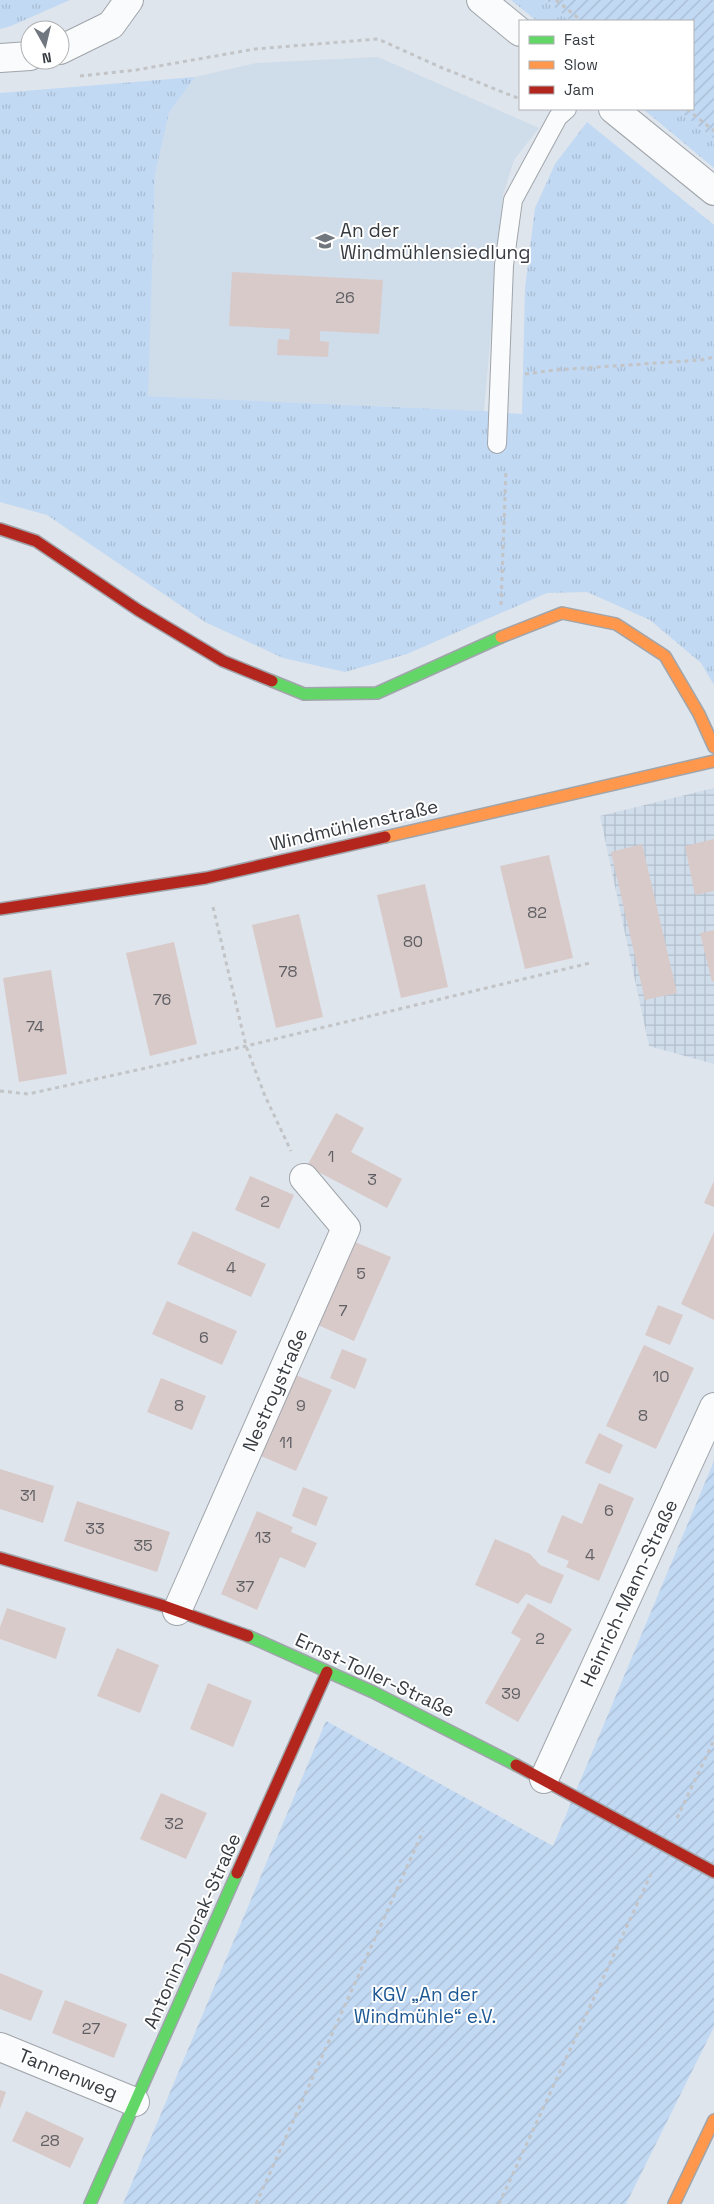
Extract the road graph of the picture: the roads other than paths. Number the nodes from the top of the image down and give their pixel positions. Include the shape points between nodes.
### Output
1 (130, 0) edge
2 (481, 0) edge
3 (519, 31) edge
4 (70, 45) edge
5 (20, 57) edge
6 (0, 58) edge
7 (566, 110) edge
8 (614, 110) edge
9 (714, 191) edge
10 (497, 444) road end
11 (0, 528) edge
12 (714, 747) edge
13 (714, 761) edge
14 (0, 909) edge
15 (304, 1178) road end
16 (714, 1407) edge
17 (0, 1558) edge
18 (177, 1611) junction
19 (327, 1672) junction
20 (544, 1779) junction
21 (714, 1872) edge
22 (0, 2047) edge
23 (135, 2102) junction
24 (714, 2120) edge
25 (90, 2204) edge
26 (674, 2204) edge

1 - 4 street via 111,25
2 - 3 street
5 - 6 street
7 - 10 lane via 558,117 513,200 504,266
8 - 9 street
11 - 12 street via 36,541 138,610 223,661 304,694 377,694 500,637 562,613 616,624 665,656
13 - 14 street, Windmühlenstraße via 206,878
15 - 18 street, Nestroystraße via 346,1228
16 - 20 street, Heinrich-Mann-Straße
17 - 18 street, Ernst-Toller-Straße
18 - 19 street, Ernst-Toller-Straße via 254,1639
19 - 20 street, Ernst-Toller-Straße via 445,1727
19 - 23 street, Antonin-Dvorak-Straße
20 - 21 street, Ernst-Toller-Straße
22 - 23 street, Tannenweg
23 - 25 street, Antonin-Dvorak-Straße
24 - 26 street

